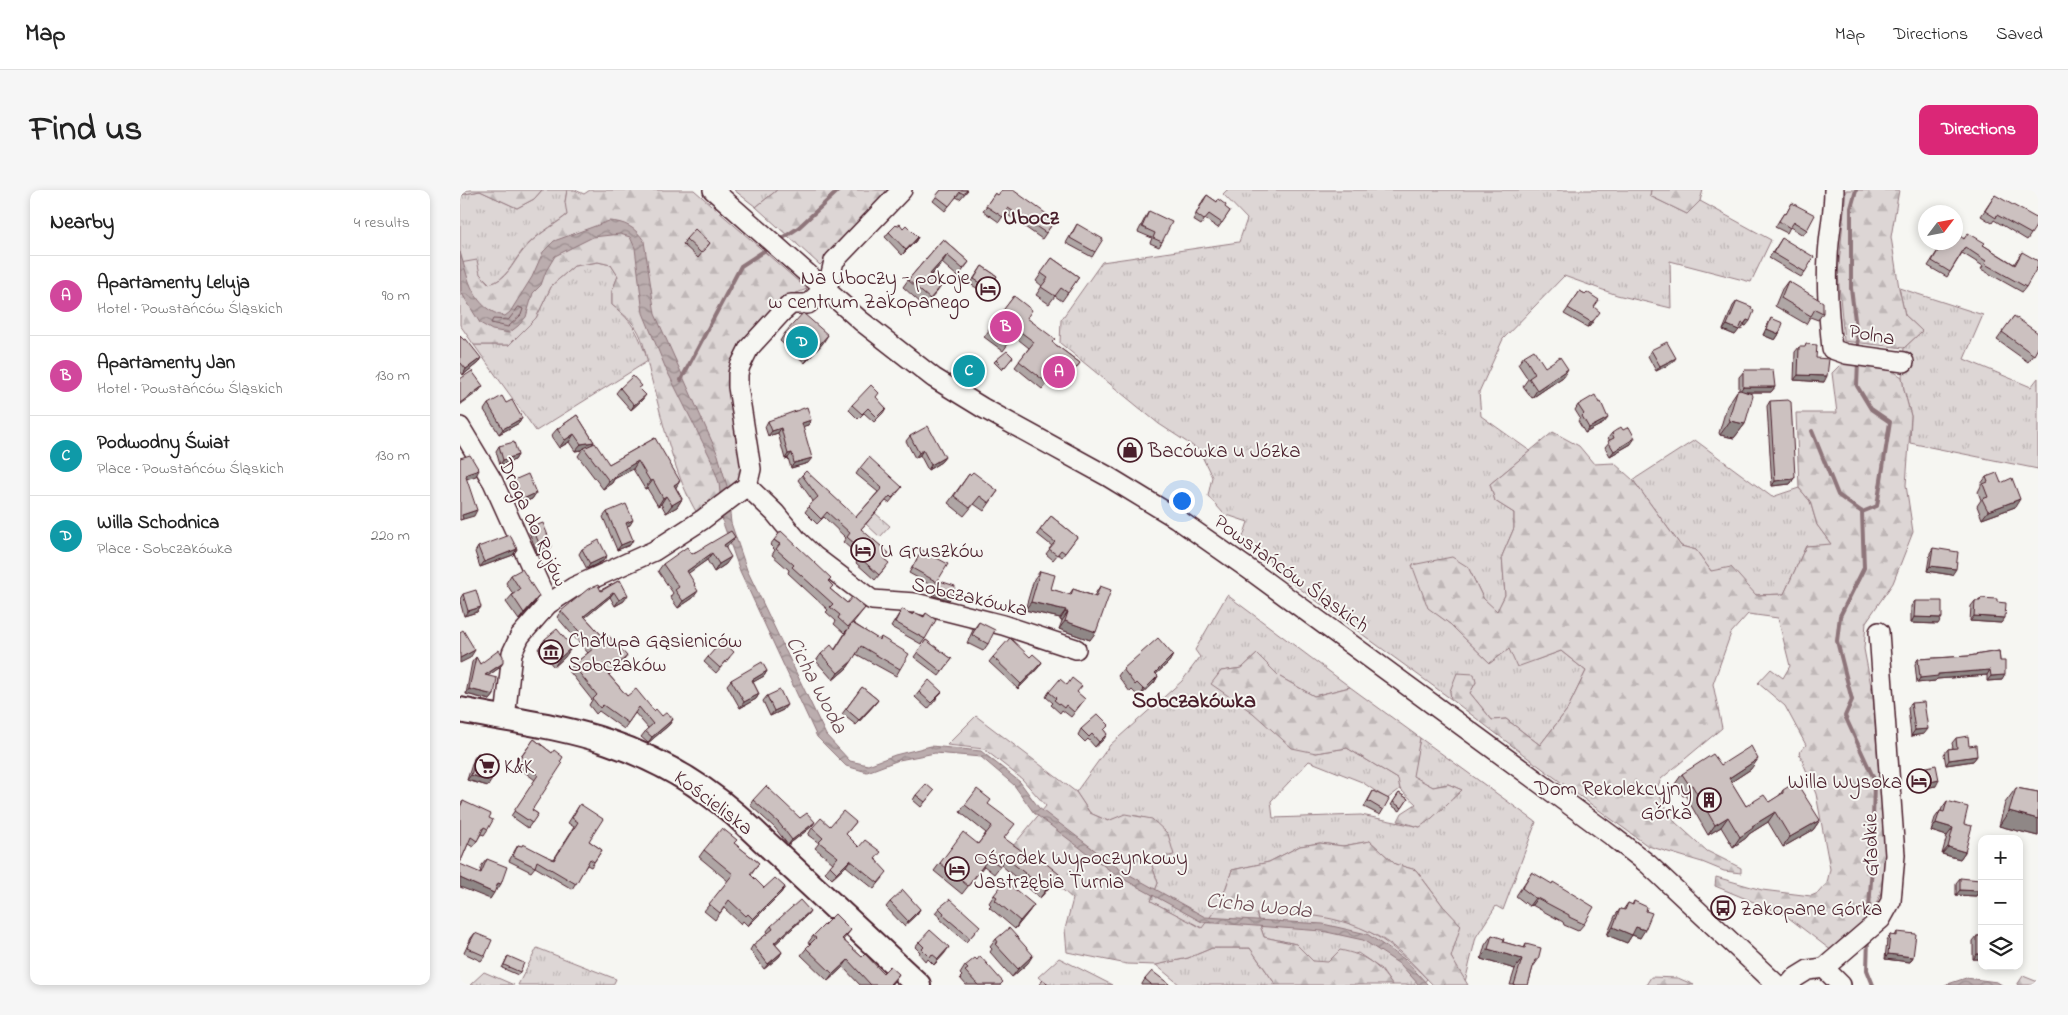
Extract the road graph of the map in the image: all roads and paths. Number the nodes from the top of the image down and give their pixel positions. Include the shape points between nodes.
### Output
1 (713, 190) edge
2 (902, 190) edge
3 (1834, 190) edge
4 (819, 284) junction
5 (1895, 362) dead end
6 (460, 427) edge
7 (465, 446) edge
8 (742, 489) junction
9 (548, 604) junction
10 (1879, 632) dead end
11 (1076, 649) dead end
12 (460, 710) edge
13 (504, 719) junction
14 (1824, 968) junction
15 (918, 985) edge
16 (1777, 985) edge
17 (1789, 985) edge
18 (1817, 985) edge
19 (1841, 985) edge

1 - 4 street, Powstańców Śląskich
2 - 4 street via 834,261 829,282
3 - 5 street, Polna via 1827,303 1839,352
4 - 8 street via 808,304 791,304 743,357 738,374 739,401 751,470
4 - 16 street, Powstańców Śląskich via 893,348 934,378 1107,476 1250,570 1648,864
6 - 7 street, Droga do Rojów
7 - 9 street, Droga do Rojów via 493,482
8 - 9 street via 654,551 574,587
8 - 11 street, Sobczakówka via 776,513 814,556 872,600 915,603 1003,625
9 - 13 street, Droga do Rojów via 520,636 512,653
10 - 14 street, Gładkie via 1895,855 1891,901 1881,919
12 - 13 main road, Kościeliska
13 - 15 main road, Kościeliska via 607,742 690,781 736,815
14 - 17 street, Gładkie via 1808,970
14 - 18 street, Gładkie
14 - 19 street

